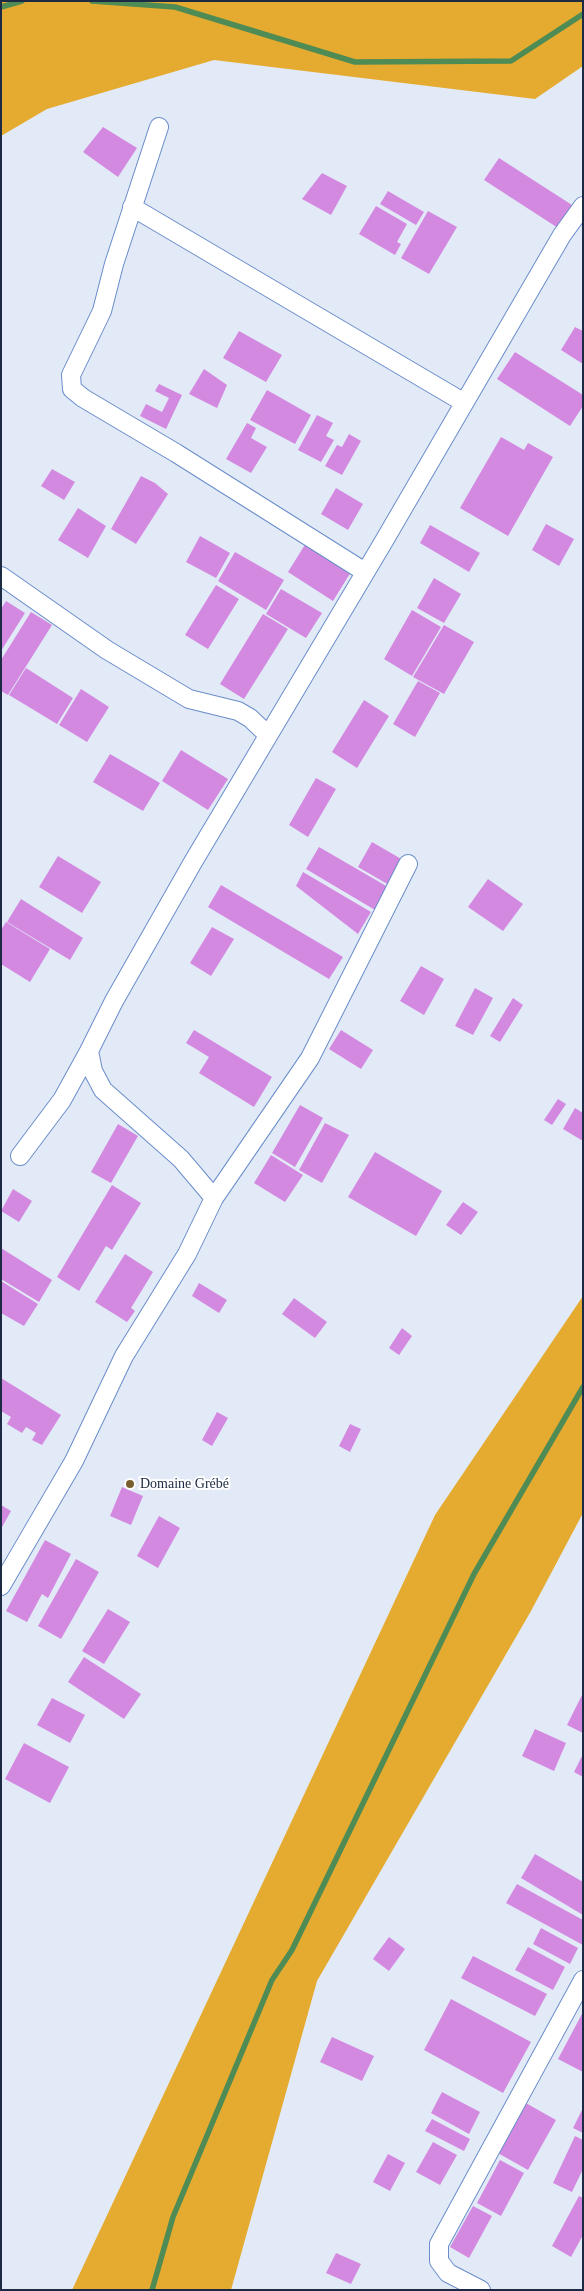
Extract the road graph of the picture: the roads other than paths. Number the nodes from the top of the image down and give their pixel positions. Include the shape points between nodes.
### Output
1 (159, 127) dead end
2 (583, 206) edge
3 (132, 207) junction
4 (463, 402) junction
5 (366, 572) junction
6 (1, 576) edge
7 (268, 735) junction
8 (408, 864) dead end
9 (89, 1051) junction
10 (20, 1156) dead end
11 (214, 1198) junction
12 (1, 1586) edge
13 (583, 1980) edge
14 (481, 2290) edge

1 - 3 street
2 - 4 street via 570,221
3 - 4 street
3 - 5 street via 102,311 71,375 72,389
4 - 5 street
5 - 7 street
6 - 7 street via 107,650 189,699 238,710
7 - 9 street via 114,1001
8 - 11 street via 310,1058
9 - 10 street via 62,1100
9 - 11 street via 93,1071 103,1090 181,1159
11 - 12 street via 187,1254 124,1356 74,1461
13 - 14 street via 439,2244 438,2261 448,2273

